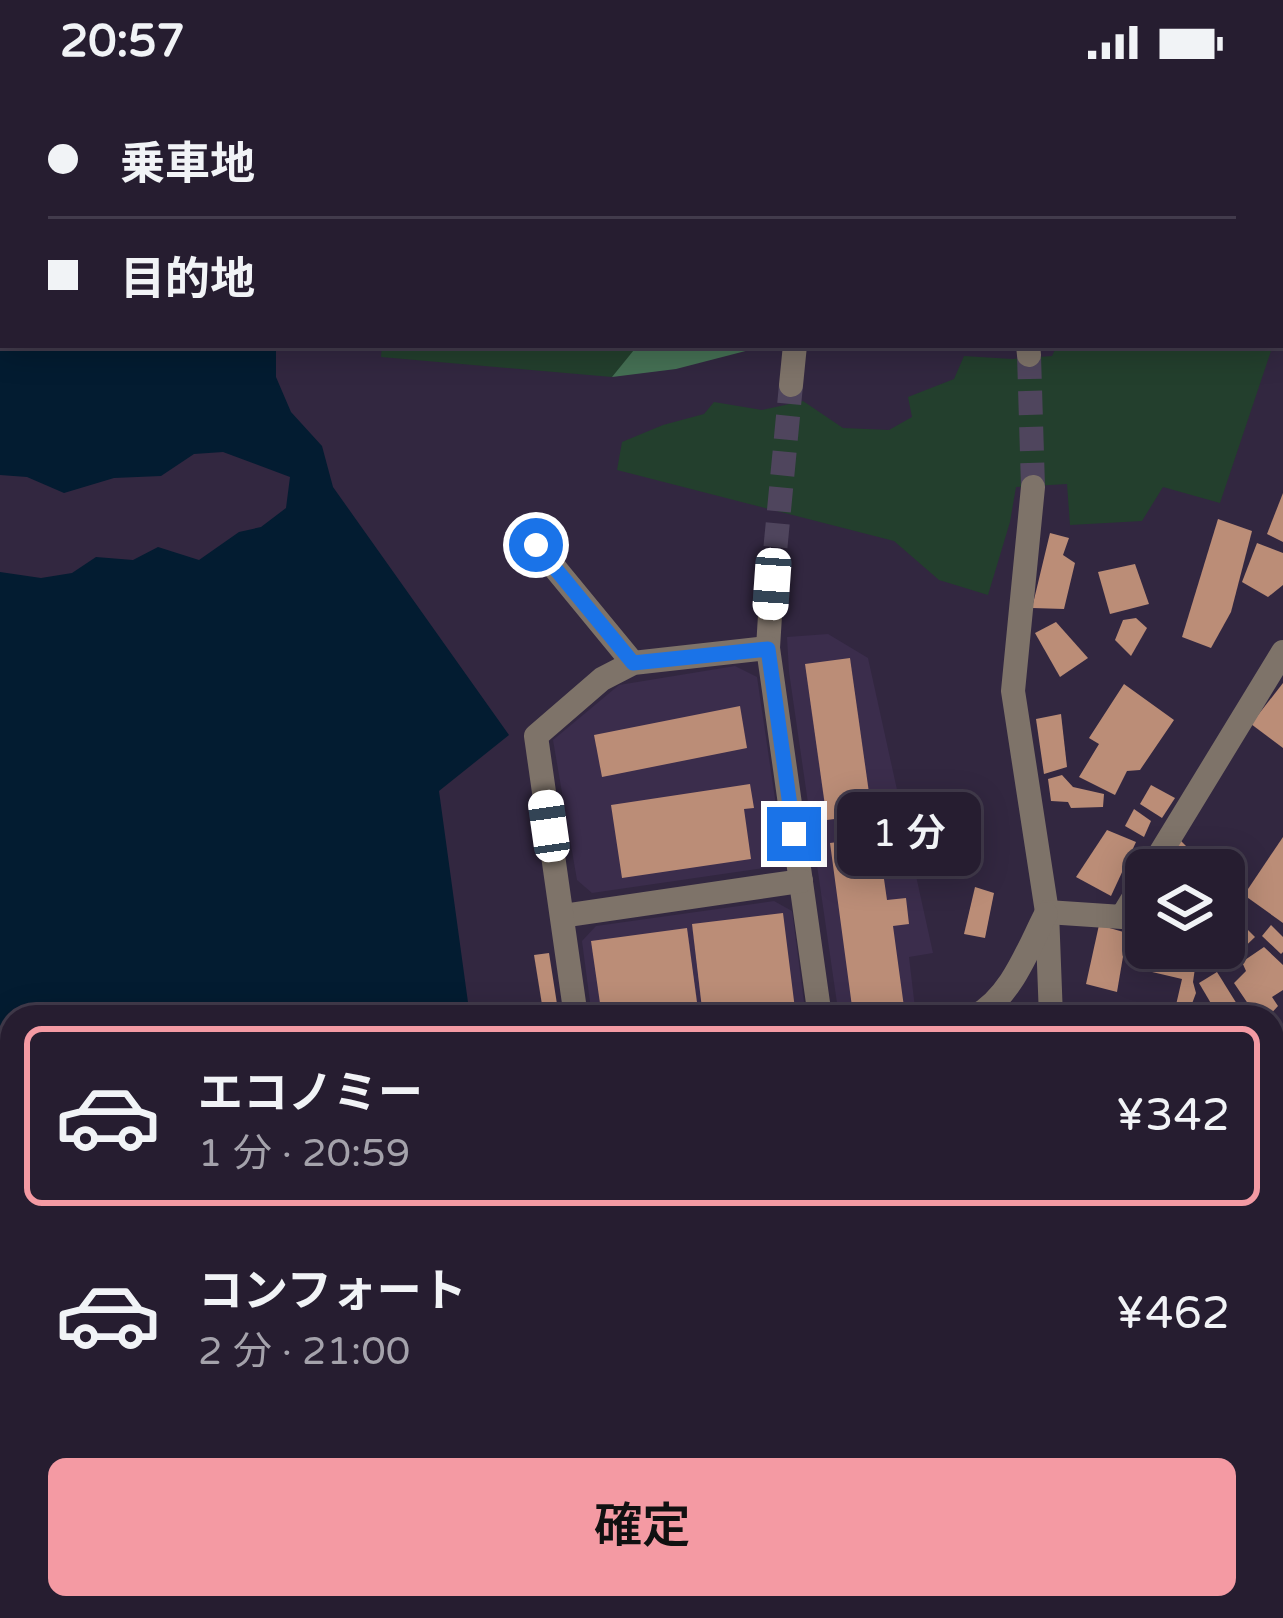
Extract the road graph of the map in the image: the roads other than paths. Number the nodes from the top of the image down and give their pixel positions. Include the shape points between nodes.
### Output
1 (794, 348) edge
2 (791, 385) tunnel mouth
3 (1033, 487) tunnel mouth
4 (536, 545) dead end
5 (772, 584) tunnel mouth
6 (768, 649) junction
7 (1283, 652) edge
8 (633, 663) junction
9 (1163, 849) edge
10 (801, 881) junction
11 (1048, 912) junction
12 (1125, 912) edge
13 (562, 916) junction
14 (574, 1005) edge
15 (818, 1005) edge
16 (992, 1005) edge
17 (1051, 1005) edge

1 - 2 street
3 - 11 street via 1012,691
4 - 8 street
5 - 6 street
6 - 8 street
6 - 10 street
7 - 9 street
8 - 13 street via 536,736
10 - 13 street
10 - 15 street
11 - 12 street
11 - 16 street
11 - 17 street
13 - 14 street

